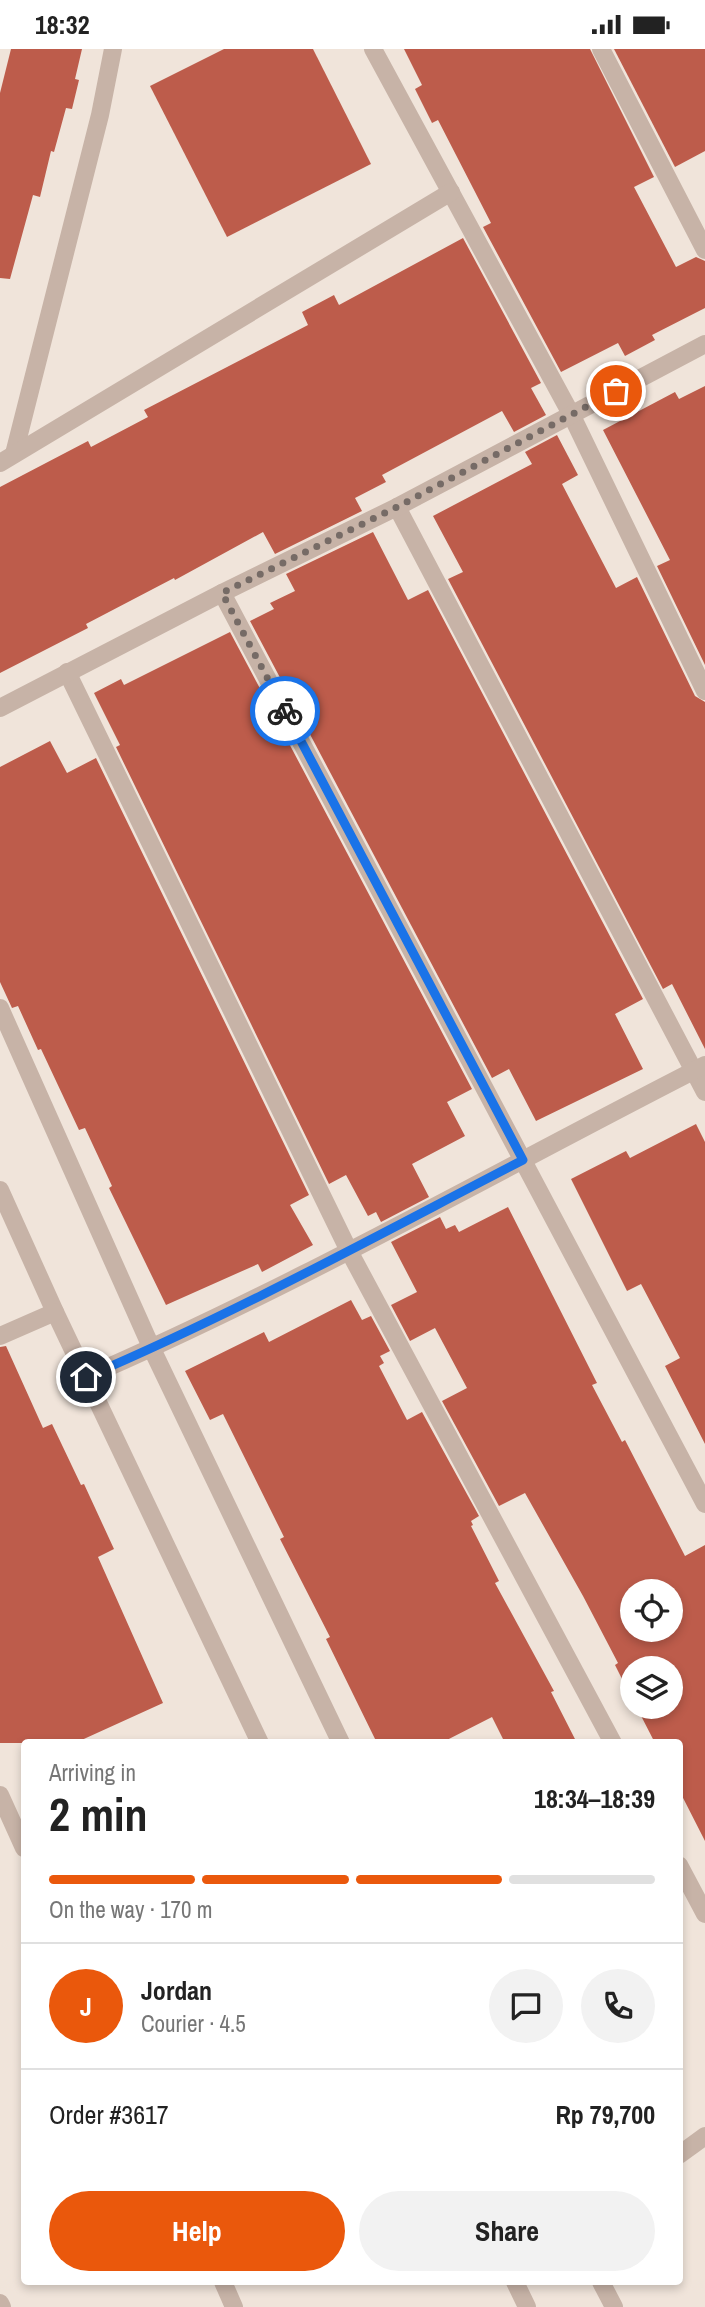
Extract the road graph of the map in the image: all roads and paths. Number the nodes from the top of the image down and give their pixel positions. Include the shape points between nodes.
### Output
1 (113, 49) edge
2 (373, 49) edge
3 (601, 49) edge
4 (451, 192) junction
5 (705, 250) edge
6 (705, 344) edge
7 (571, 414) junction
8 (7, 459) edge
9 (397, 507) junction
10 (222, 593) junction
11 (67, 672) junction
12 (705, 691) edge
13 (0, 708) edge
14 (0, 1008) edge
15 (700, 1068) edge
16 (705, 1091) edge
17 (523, 1160) junction
18 (0, 1190) edge
19 (349, 1251) junction
20 (55, 1313) junction
21 (0, 1336) edge
22 (152, 1349) junction
23 (86, 1377) junction
24 (705, 1504) edge
25 (258, 1739) edge
26 (339, 1739) edge
27 (611, 1739) edge
28 (0, 1795) edge
29 (21, 1842) edge
30 (683, 1873) edge
31 (705, 1914) edge
32 (705, 2136) edge
33 (683, 2152) edge
34 (224, 2285) edge
35 (516, 2285) edge
36 (603, 2285) edge
37 (234, 2307) edge
38 (527, 2307) edge
39 (614, 2307) edge

1 - 8 street via 100,115
2 - 4 street
3 - 5 street
4 - 7 street
4 - 8 street
6 - 7 street
7 - 9 street
7 - 12 street
9 - 10 street
9 - 15 street
10 - 11 street
10 - 17 street
11 - 13 street
11 - 19 street
14 - 22 street
15 - 16 street
15 - 17 street
17 - 19 street
17 - 24 street
18 - 20 street
19 - 22 street
19 - 27 street
20 - 21 street
20 - 23 street
22 - 23 street
22 - 26 street
23 - 25 street
28 - 29 street
30 - 31 street
32 - 33 street
34 - 37 street
35 - 38 street
36 - 39 street

